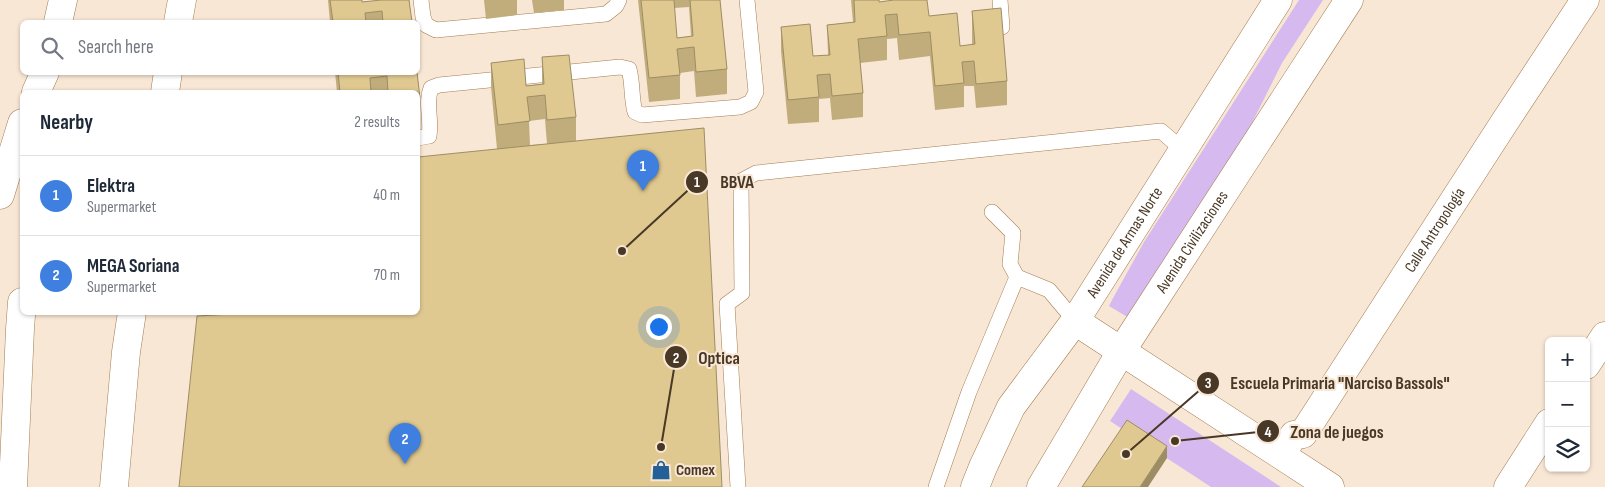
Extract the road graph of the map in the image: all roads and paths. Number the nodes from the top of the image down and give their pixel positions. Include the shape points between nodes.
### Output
1 (64, 0) edge
2 (182, 0) edge
3 (421, 0) edge
4 (619, 0) edge
5 (747, 0) edge
6 (1000, 0) edge
7 (1278, 0) edge
8 (1349, 0) edge
9 (1586, 0) edge
10 (59, 20) edge
11 (178, 20) edge
12 (1002, 27) edge
13 (43, 75) edge
14 (44, 75) edge
15 (168, 75) edge
16 (37, 90) edge
17 (43, 90) edge
18 (165, 90) edge
19 (20, 130) edge
20 (420, 138) edge
21 (1182, 149) junction
22 (0, 195) edge
23 (992, 212) dead end
24 (1017, 277) junction
25 (21, 315) edge
26 (132, 315) edge
27 (1074, 321) junction
28 (1605, 336) edge
29 (1122, 350) junction
30 (126, 352) junction
31 (1590, 359) edge
32 (1546, 427) edge
33 (1281, 454) junction
34 (13, 487) edge
35 (96, 487) edge
36 (114, 487) edge
37 (738, 487) edge
38 (936, 487) edge
39 (976, 487) edge
40 (1040, 487) edge
41 (1330, 487) edge
42 (1508, 487) edge

1 - 10 main road
2 - 11 main road
3 - 4 lane via 426,25 436,30 606,14
5 - 20 lane via 756,92 751,102 740,108 642,115 636,112 633,104 629,69 620,66 431,88 428,96 429,136
6 - 12 lane
7 - 21 main road, Avenida de Armas Norte
8 - 29 main road, Avenida Civilizaciones
9 - 33 main road, Calle Antropología via 1304,434 1294,435
13 - 16 main road
14 - 17 main road
15 - 18 main road
19 - 22 main road
21 - 27 main road, Avenida de Armas Norte
21 - 37 lane via 1161,131 756,173 741,181 742,293 727,304
23 - 24 lane via 1013,233 1010,264
24 - 27 lane via 1049,290
24 - 38 lane via 969,392
25 - 34 main road
26 - 30 main road
27 - 29 main road
27 - 39 main road, Avenida de Armas Norte via 1011,407
28 - 31 main road
29 - 33 main road
29 - 40 main road, Avenida Civilizaciones
30 - 35 main road
30 - 36 main road
32 - 42 main road
33 - 41 main road

